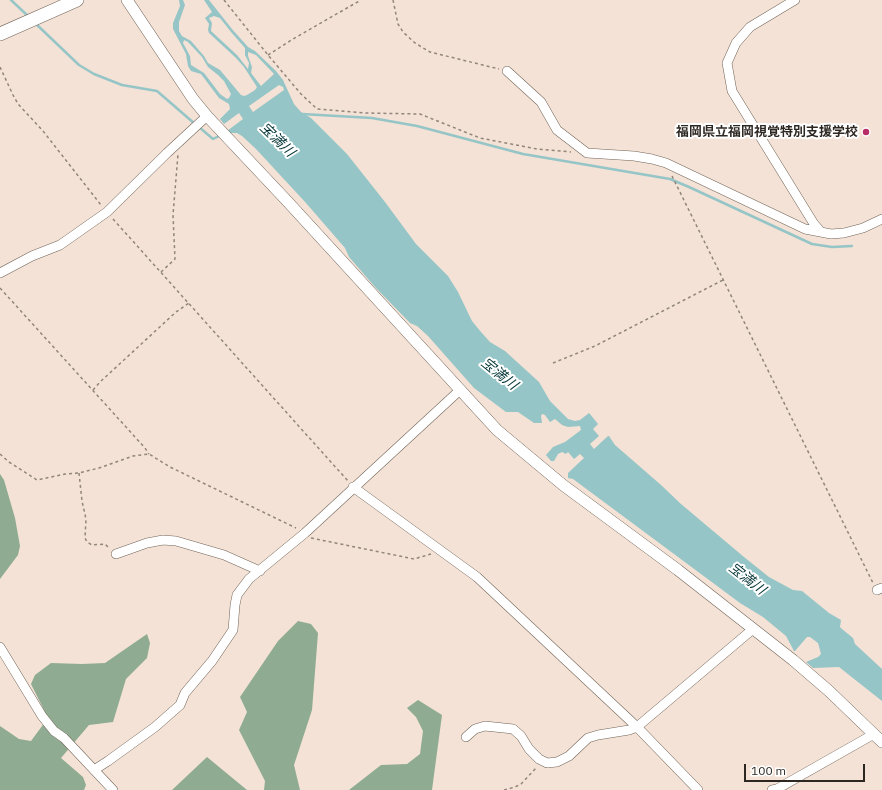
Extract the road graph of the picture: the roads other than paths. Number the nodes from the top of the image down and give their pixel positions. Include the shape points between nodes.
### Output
1 (77, 0) edge
2 (127, 0) edge
3 (795, 0) edge
4 (0, 34) edge
5 (507, 71) road end
6 (207, 116) junction
7 (882, 219) edge
8 (821, 232) junction
9 (0, 273) edge
10 (460, 390) junction
11 (353, 487) junction
12 (116, 554) road end
13 (260, 571) junction
14 (753, 629) junction
15 (0, 647) edge
16 (637, 727) junction
17 (466, 737) dead end
18 (878, 738) edge
19 (94, 770) junction
20 (113, 790) edge
21 (698, 790) edge
22 (772, 790) edge

1 - 4 main road
2 - 6 street
3 - 8 street via 750,27 736,42 727,62 732,91
5 - 8 street via 541,102 557,130 586,153 634,156 666,163 789,222
6 - 9 street via 107,212 60,245
6 - 10 street
7 - 8 street via 844,233
10 - 11 street
10 - 14 street via 497,430 563,485
11 - 13 street
11 - 16 street via 477,576
12 - 13 street via 147,543 176,541 224,555
13 - 19 street via 237,595 233,630 212,661 185,693 180,705 155,727
14 - 16 street
14 - 18 street via 829,691
15 - 19 street via 42,716
16 - 17 street via 588,738 569,756 557,762 547,763 539,759 513,729 485,726 475,729
16 - 21 street
18 - 22 street
19 - 20 street

